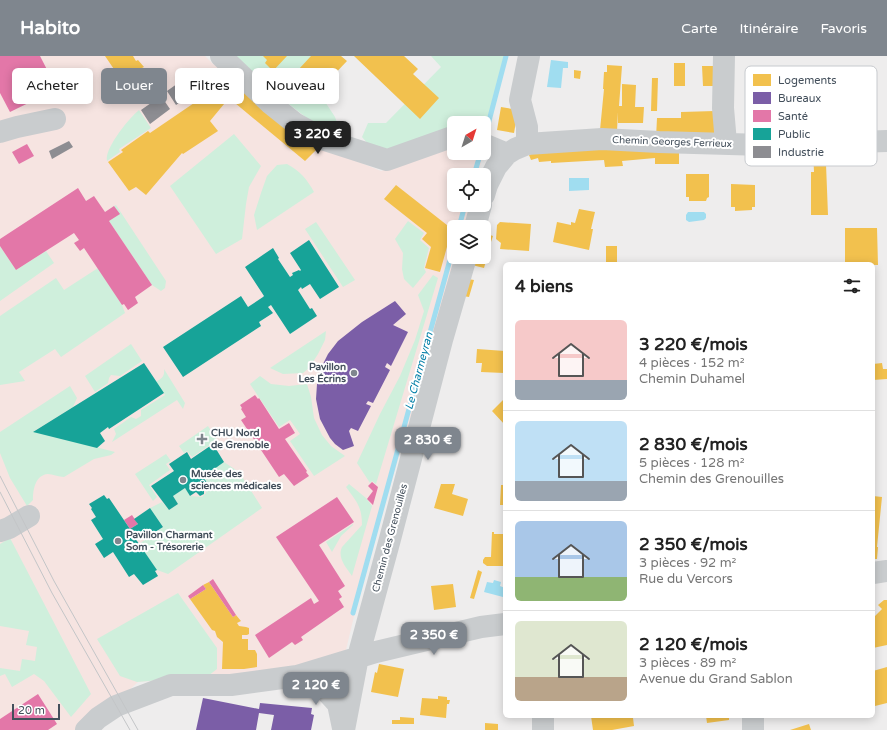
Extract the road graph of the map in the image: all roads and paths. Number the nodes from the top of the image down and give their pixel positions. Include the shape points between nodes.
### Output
1 (221, 56) edge
2 (529, 56) edge
3 (724, 56) edge
4 (55, 119) dead end
5 (0, 132) edge
6 (447, 139) edge
7 (877, 141) edge
8 (887, 141) edge
9 (527, 144) junction
10 (726, 144) junction
11 (745, 144) edge
12 (491, 147) edge
13 (507, 154) junction
14 (491, 177) edge
15 (464, 264) edge
16 (29, 516) dead end
17 (0, 531) edge
18 (887, 571) edge
19 (875, 573) edge
20 (503, 624) edge
21 (358, 657) junction
22 (297, 676) junction
23 (543, 718) edge
24 (753, 718) edge
25 (96, 726) edge
26 (344, 730) edge
27 (543, 730) edge
28 (753, 730) edge

1 - 6 street via 271,104 296,124 325,140 387,160
2 - 9 street via 520,100 527,127
3 - 10 street via 723,108
4 - 5 street
7 - 8 street, Chemin Georges Ferrieux
9 - 10 street, Chemin Georges Ferrieux via 602,139
9 - 13 street, Chemin Georges Ferrieux
10 - 11 street, Chemin Georges Ferrieux
12 - 13 street
13 - 14 street
15 - 21 street, Chemin des Grenouilles
16 - 17 street
18 - 19 street
20 - 21 street via 481,627
21 - 22 street
21 - 26 street, Chemin des Grenouilles
22 - 25 street via 231,685 171,685 116,706
22 - 26 street via 326,692 338,704
23 - 27 street
24 - 28 street

